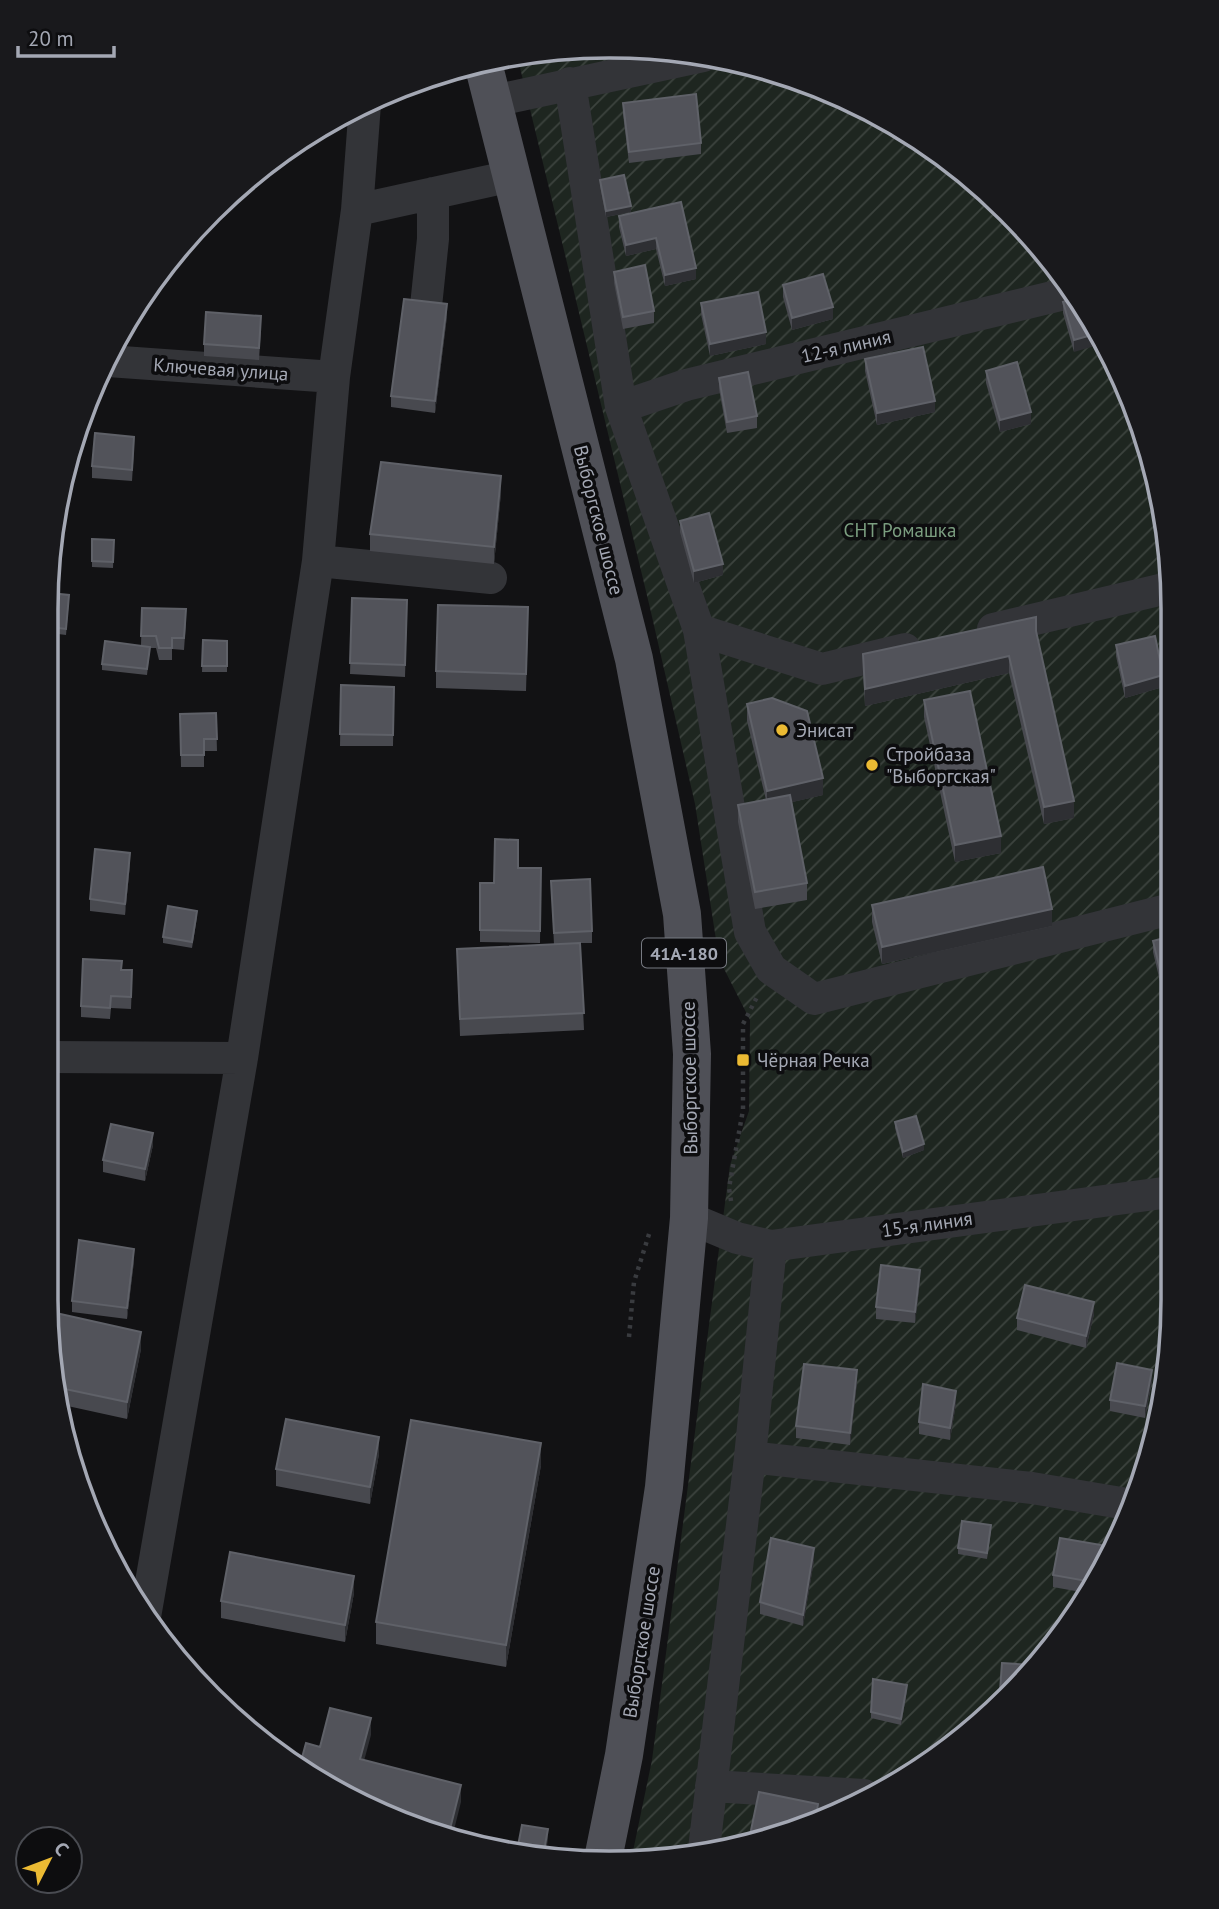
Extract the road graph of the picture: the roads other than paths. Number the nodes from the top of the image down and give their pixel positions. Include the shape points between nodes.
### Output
1 (676, 61) edge
2 (485, 72) edge
3 (570, 83) junction
4 (493, 101) junction
5 (364, 115) edge
6 (512, 176) junction
7 (433, 193) junction
8 (357, 210) junction
9 (1062, 295) edge
10 (426, 306) edge
11 (117, 362) edge
12 (334, 377) junction
13 (621, 407) junction
14 (318, 561) junction
15 (491, 578) dead end
16 (1160, 590) edge
17 (699, 630) junction
18 (970, 634) edge
19 (930, 643) edge
20 (1161, 912) edge
21 (58, 1057) edge
22 (242, 1058) junction
23 (1161, 1193) edge
24 (671, 1219) junction
25 (771, 1245) junction
26 (750, 1457) junction
27 (1122, 1503) edge
28 (148, 1601) edge
29 (711, 1786) junction
30 (853, 1794) edge
31 (705, 1843) edge
32 (605, 1851) edge

1 - 3 street
2 - 4 main road, Выборгское шоссе / 41А-180
3 - 4 street
3 - 13 street
4 - 6 main road, Выборгское шоссе / 41А-180
5 - 8 street
6 - 7 street
6 - 24 main road, Выборгское шоссе / 41А-180 via 634,659 682,914 692,1054
7 - 8 street
7 - 10 street
8 - 12 street
9 - 13 street, 12-я линия via 686,385
11 - 12 street, Ключевая улица
12 - 14 street
13 - 17 street
14 - 15 street
14 - 22 street
16 - 18 street
17 - 19 street via 822,669
17 - 20 street via 750,932 771,969 814,999
21 - 22 street
22 - 28 street
23 - 25 street, 15-я линия
24 - 25 street, 15-я линия
24 - 32 main road, Выборгское шоссе / 41А-180 via 682,1312 664,1487 624,1755
25 - 26 street
26 - 27 street via 1032,1488
26 - 29 street
29 - 30 street
29 - 31 street

